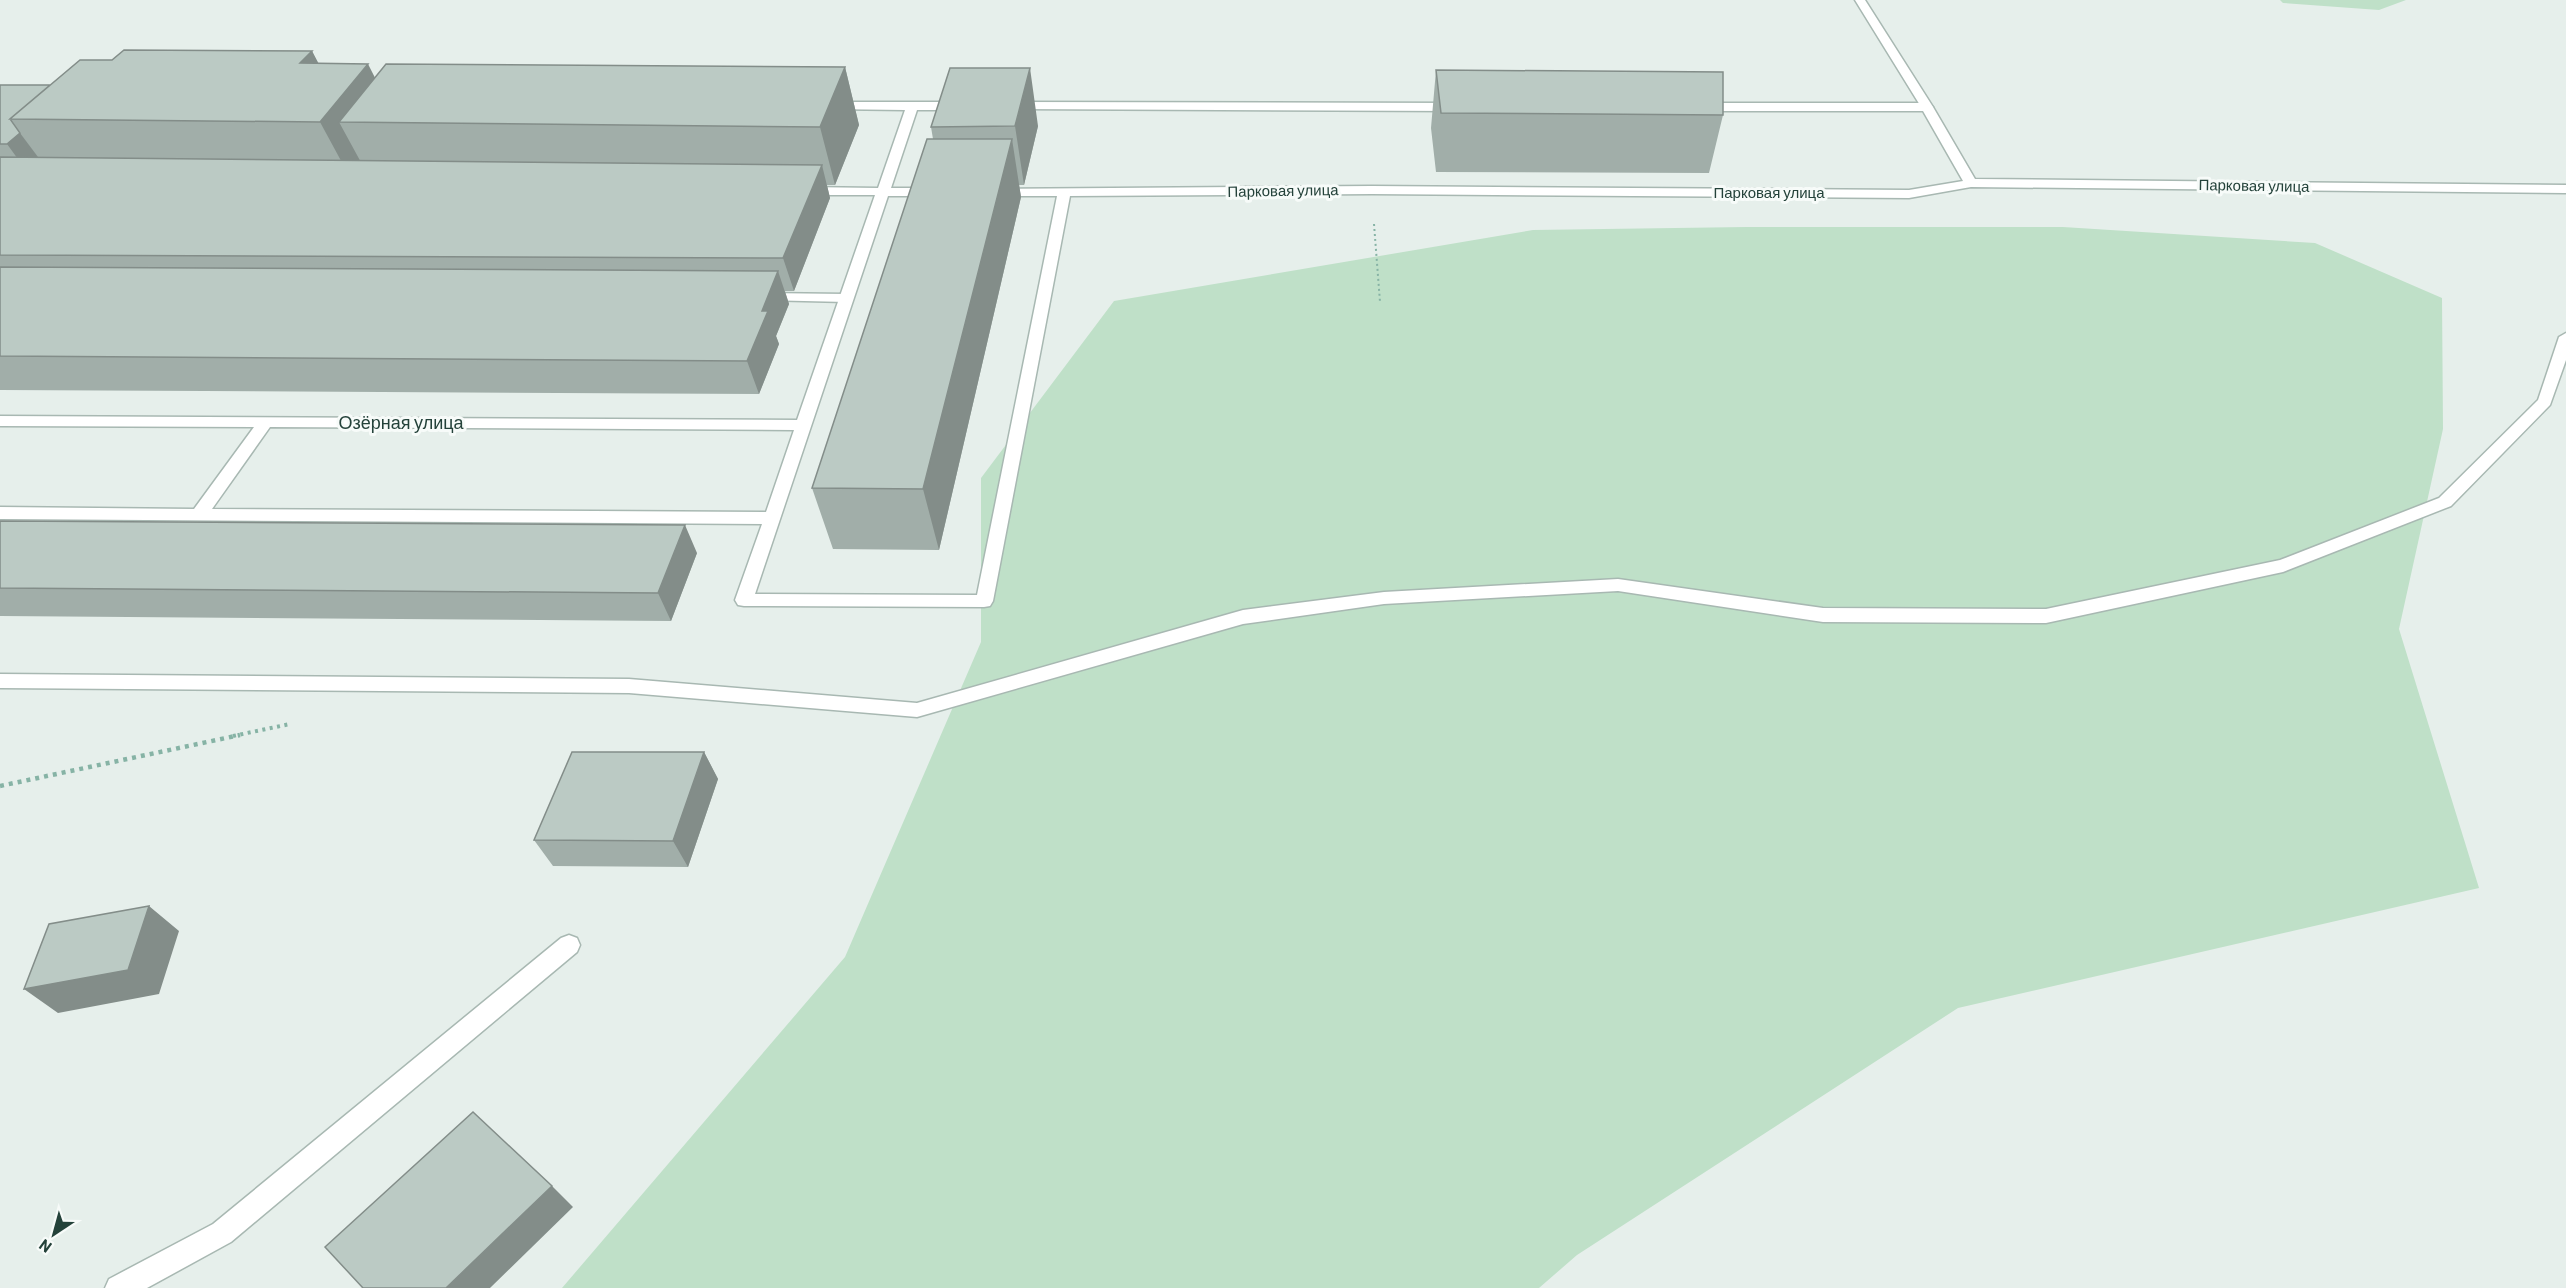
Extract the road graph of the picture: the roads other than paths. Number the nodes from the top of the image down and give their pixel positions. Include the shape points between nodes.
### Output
1 (1860, 0) edge
2 (818, 106) edge
3 (912, 106) junction
4 (971, 106) edge
5 (995, 106) edge
6 (1473, 107) edge
7 (1688, 107) edge
8 (1927, 107) junction
9 (1971, 183) junction
10 (2566, 189) edge
11 (798, 191) edge
12 (882, 192) junction
13 (950, 192) edge
14 (985, 193) edge
15 (1064, 193) junction
16 (751, 297) edge
17 (846, 298) junction
18 (2566, 338) edge
19 (0, 421) edge
20 (266, 422) junction
21 (803, 425) junction
22 (0, 513) edge
23 (199, 514) junction
24 (772, 518) junction
25 (0, 681) edge
26 (569, 945) dead end
27 (118, 1288) edge

1 - 8 street
2 - 3 street
3 - 4 street
3 - 12 street
5 - 6 street
7 - 8 street
8 - 9 street
9 - 10 street, Парковая улица
9 - 15 street, Парковая улица via 1909,194 1372,190
11 - 12 street
12 - 13 street
12 - 17 street
14 - 15 street, Парковая улица
15 - 24 street via 984,601 744,600
16 - 17 street
17 - 21 street
18 - 25 street via 2545,402 2445,502 2283,566 2046,616 1823,615 1618,585 1384,598 1243,617 917,710 629,686
19 - 20 street, Озёрная улица
20 - 21 street, Озёрная улица
20 - 23 street
21 - 24 street
22 - 23 street
23 - 24 street
26 - 27 street via 222,1233

